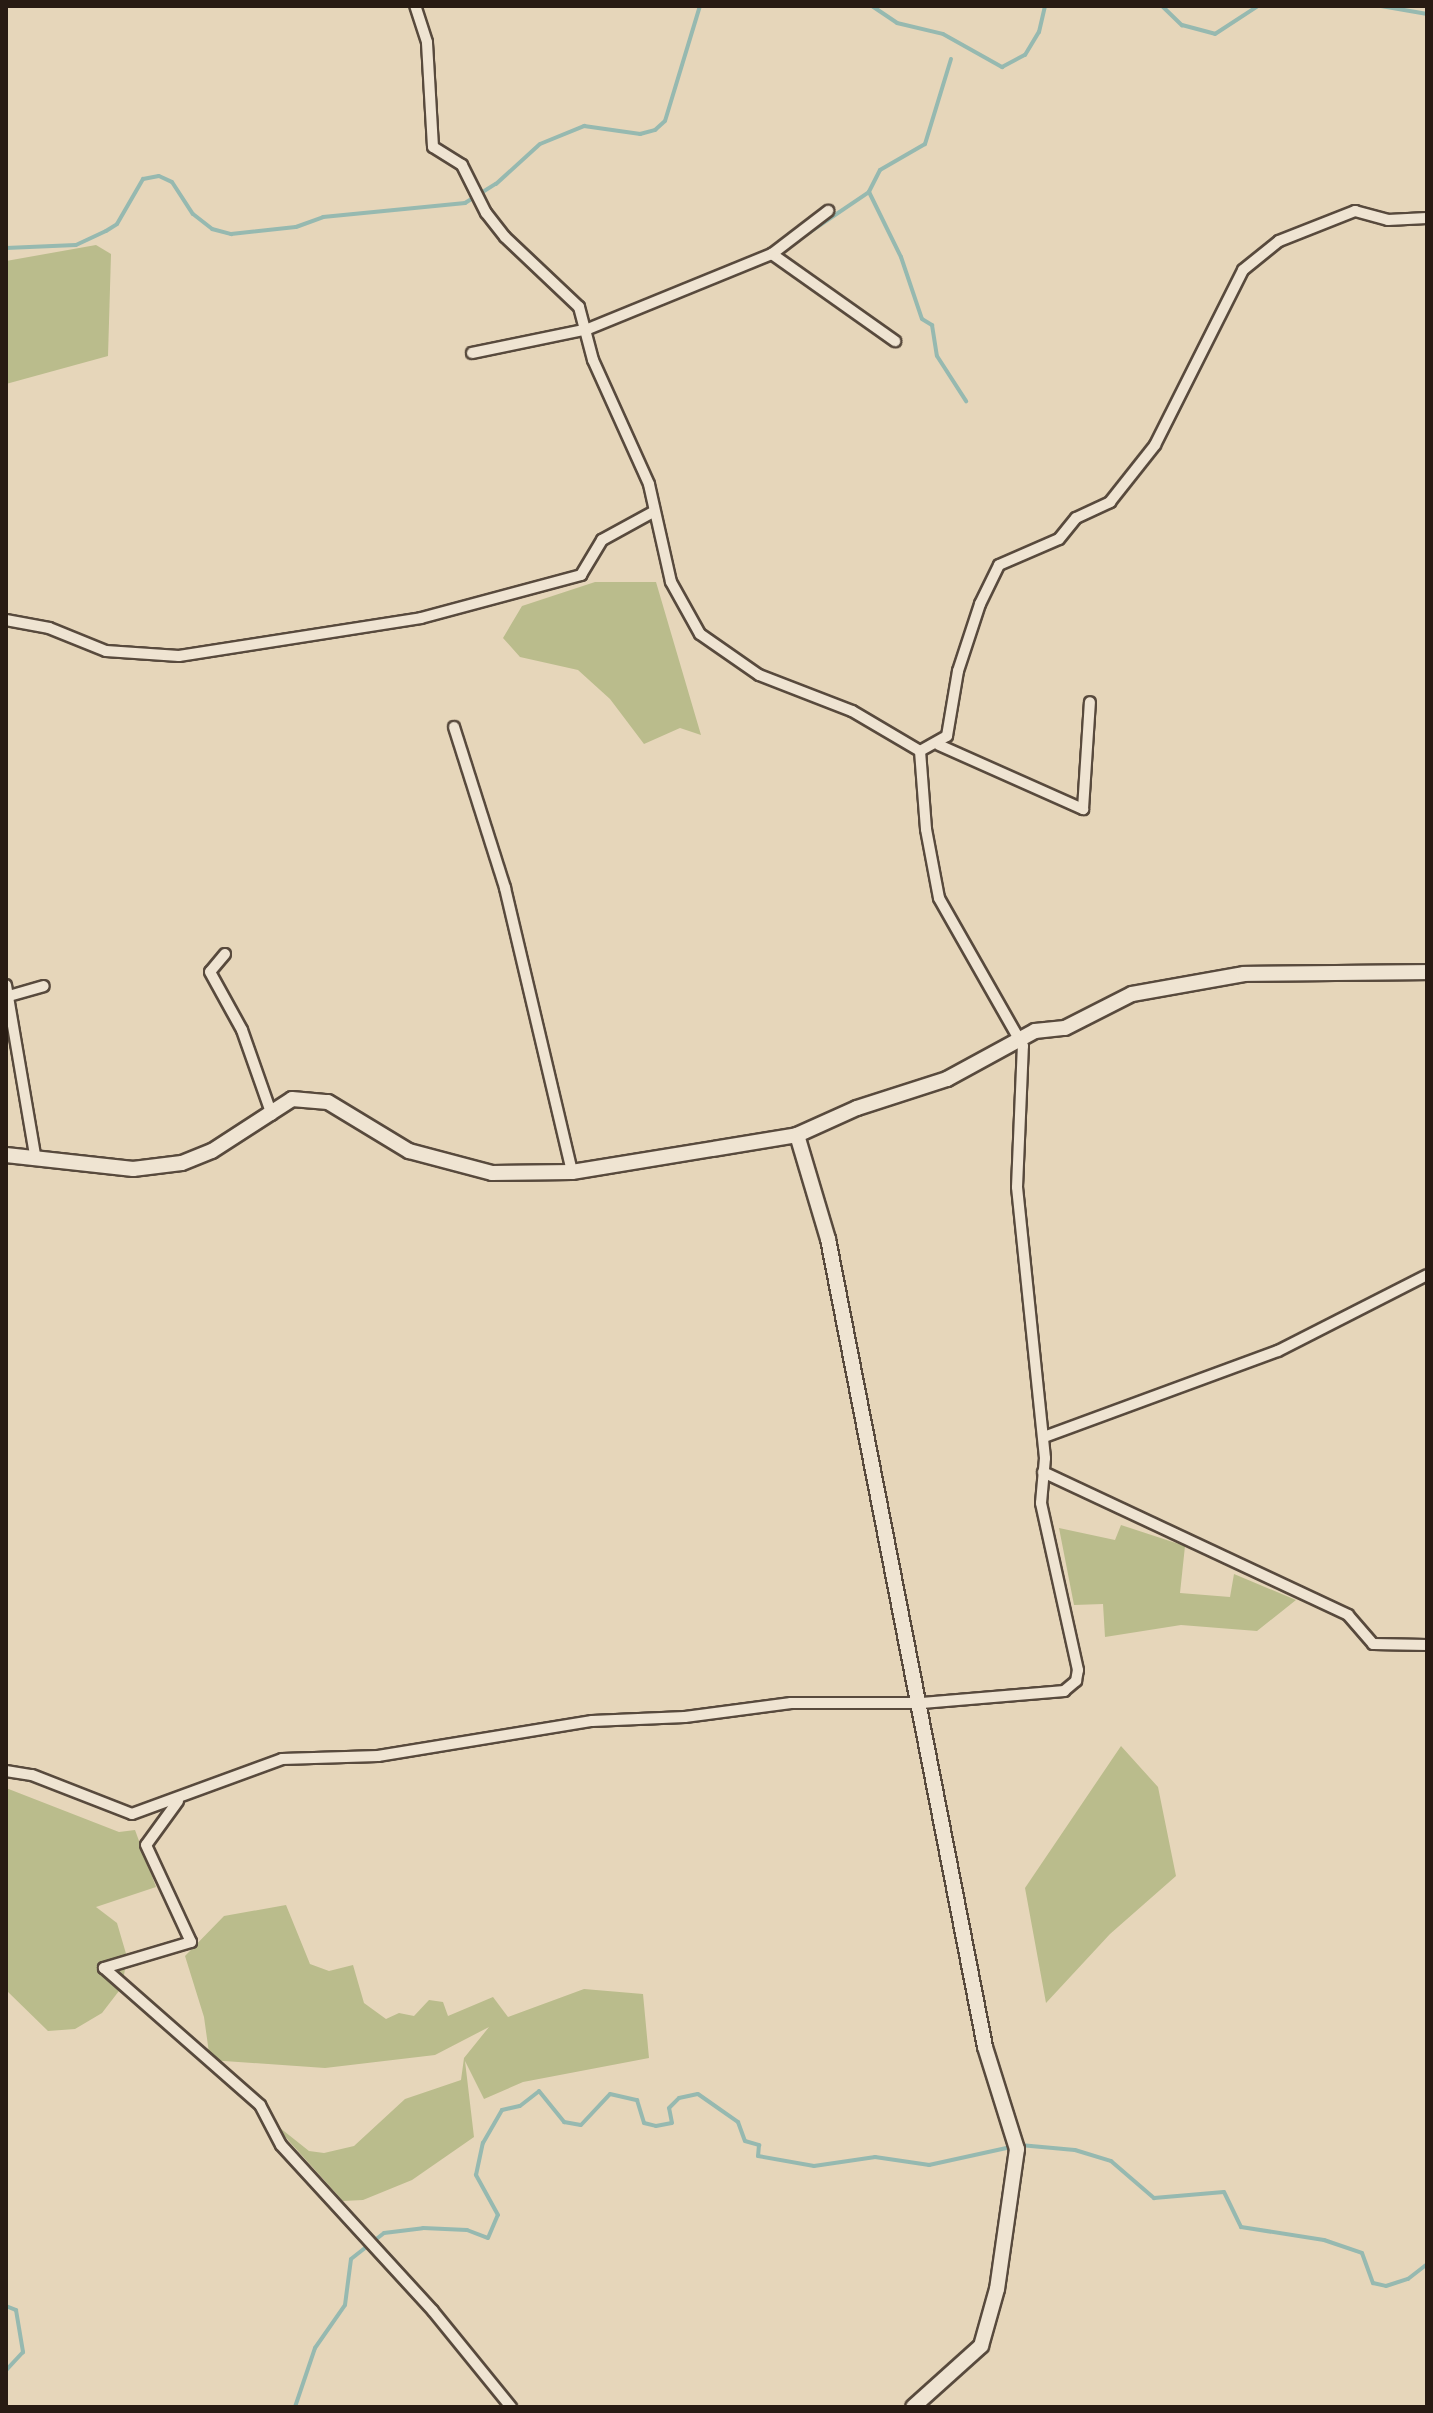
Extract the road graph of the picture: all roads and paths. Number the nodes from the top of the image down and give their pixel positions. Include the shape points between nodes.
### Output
1 (415, 6) edge
2 (828, 211) dead end
3 (1427, 218) edge
4 (772, 254) junction
5 (588, 329) junction
6 (895, 341) dead end
7 (472, 353) dead end
8 (653, 512) junction
9 (6, 620) edge
10 (1090, 702) dead end
11 (454, 727) dead end
12 (939, 745) junction
13 (920, 751) junction
14 (225, 954) dead end
15 (1427, 972) edge
16 (44, 986) dead end
17 (8, 990) edge
18 (1017, 1041) junction
19 (272, 1115) junction
20 (797, 1135) junction
21 (6, 1155) edge
22 (35, 1155) junction
23 (572, 1172) junction
24 (1427, 1275) edge
25 (1044, 1437) junction
26 (1043, 1472) junction
27 (1427, 1645) edge
28 (922, 1703) junction
29 (6, 1771) edge
30 (178, 1800) junction
31 (511, 2407) edge
32 (913, 2407) edge

1 - 5 street via 427,42 433,147 462,165 486,213 579,307
2 - 4 street
3 - 12 street via 1388,220 1355,211 1279,241 1243,270 1155,445 1110,502 1076,518 1059,539 999,565 980,604 958,671 947,736
4 - 5 street
4 - 6 street
5 - 7 street
5 - 8 street via 593,360 649,484
8 - 9 street via 602,540 581,575 421,618 179,656 106,651 49,628
8 - 13 street via 671,582 700,634 759,675 852,711
10 - 12 street via 1083,809
11 - 23 street via 505,888
12 - 13 street
13 - 18 street via 926,829 939,898
14 - 19 street via 210,972 242,1030
15 - 18 street via 1244,974 1132,994 1065,1028 1035,1031
16 - 17 street
17 - 22 street
18 - 20 street via 947,1079 857,1108
18 - 25 street via 1023,1046 1024,1065 1017,1187
19 - 22 street via 182,1163 133,1169
19 - 23 street via 292,1099 328,1102 409,1151 492,1173
20 - 23 street
20 - 28 street via 828,1239
21 - 22 street
24 - 25 street via 1278,1351
25 - 26 street
26 - 27 street via 1348,1615 1373,1644
26 - 28 street via 1043,1515 1078,1670 1076,1681 1064,1691
28 - 30 street via 791,1703 685,1717 592,1721 378,1756 282,1759 259,1763
28 - 32 street via 985,2047 1017,2149 997,2289 981,2346
29 - 30 street via 32,1775 132,1814
30 - 31 street via 146,1845 191,1942 104,1968 260,2105 281,2145 433,2311

